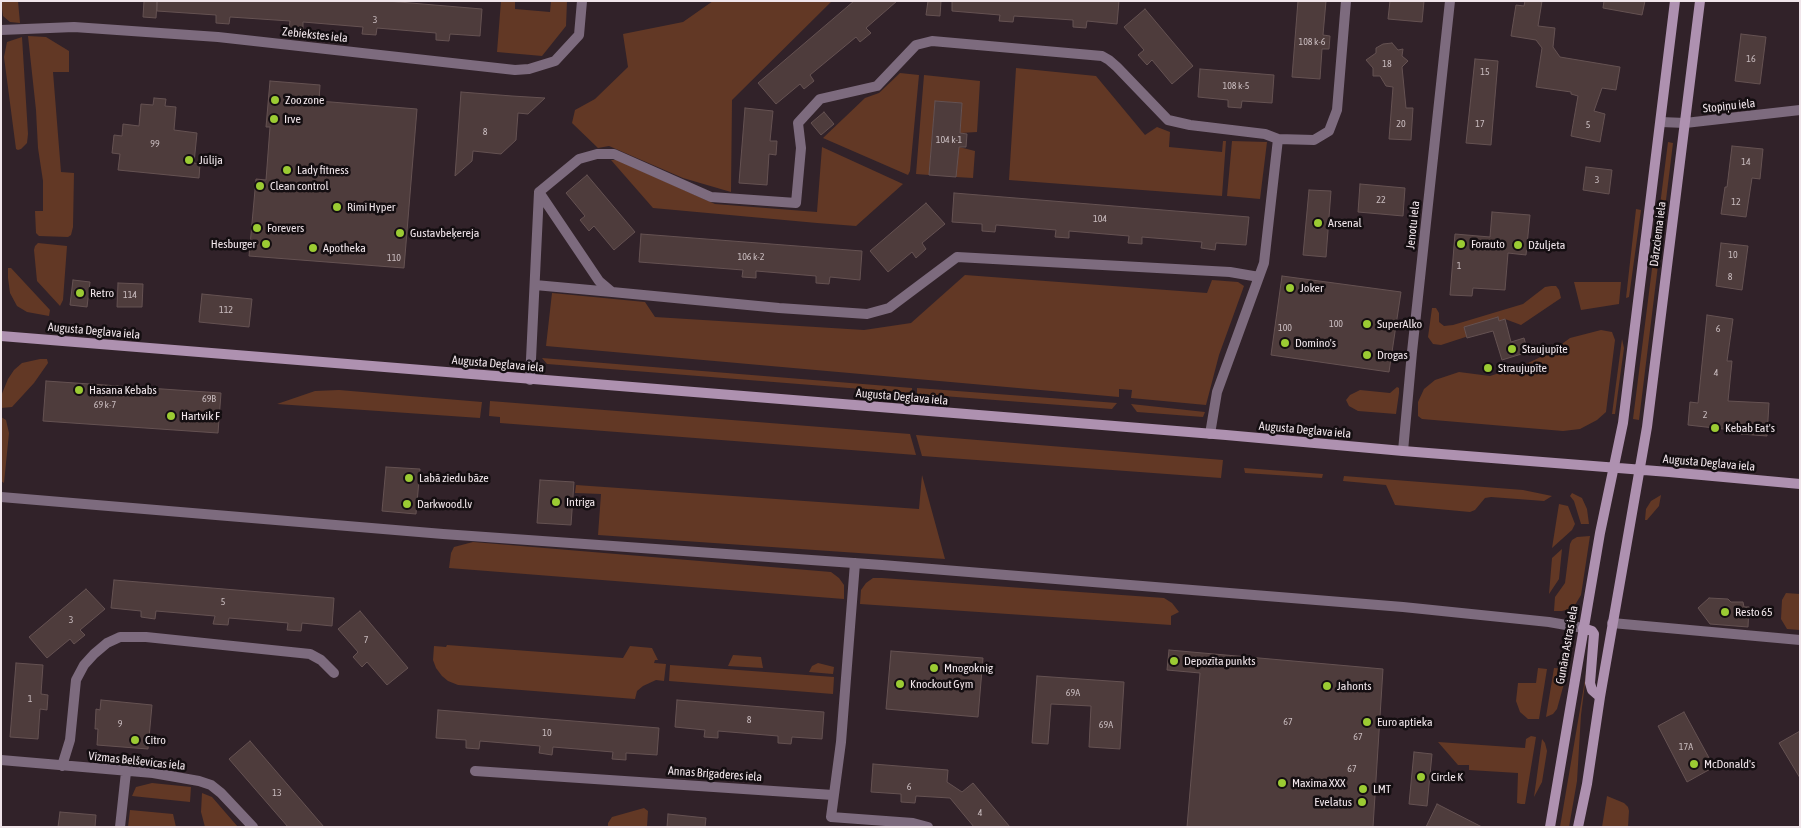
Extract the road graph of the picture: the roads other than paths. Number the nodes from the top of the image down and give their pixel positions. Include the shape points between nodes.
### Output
1 (582, 1) edge
2 (1346, 1) edge
3 (1450, 1) edge
4 (1675, 1) edge
5 (1700, 1) edge
6 (1, 30) edge
7 (1800, 110) edge
8 (1661, 122) junction
9 (1685, 123) junction
10 (1278, 140) junction
11 (539, 192) junction
12 (1259, 276) junction
13 (534, 285) junction
14 (612, 292) junction
15 (1, 336) edge
16 (530, 380) junction
17 (1210, 434) junction
18 (1404, 451) junction
19 (1612, 468) junction
20 (1639, 470) junction
21 (1800, 484) edge
22 (1, 497) edge
23 (855, 563) junction
24 (1612, 623) junction
25 (1583, 628) junction
26 (1800, 640) edge
27 (334, 673) dead end
28 (1600, 697) junction
29 (1, 760) edge
30 (62, 766) junction
31 (475, 771) dead end
32 (126, 772) junction
33 (833, 795) junction
34 (120, 827) edge
35 (253, 827) edge
36 (928, 827) edge
37 (1550, 827) edge
38 (1578, 827) edge

1 - 6 street, Zebiekstes iela via 579,35 555,61 515,70 218,37 74,26
2 - 10 street via 1337,110 1329,131 1314,140
3 - 18 street, Jenotu iela
4 - 8 main road, Dārzciema iela
5 - 9 main road, Dārzciema iela
7 - 9 street, Stopiņu iela
8 - 9 street, Stopiņu iela
8 - 19 main road, Dārzciema iela via 1624,417
9 - 20 main road, Dārzciema iela
10 - 11 street via 1265,134 1168,120 1117,67 1102,56 932,42 916,45 877,86 820,99 798,123 801,148 796,203 711,197 614,154 579,159
10 - 12 street via 1264,263
11 - 13 street
11 - 14 street via 599,281
12 - 14 street via 957,258 889,308 867,314
12 - 17 street via 1217,392
13 - 14 street
13 - 16 street
15 - 16 main road, Augusta Deglava iela
16 - 17 main road, Augusta Deglava iela
17 - 18 main road, Augusta Deglava iela
18 - 19 main road, Augusta Deglava iela
19 - 20 main road, Augusta Deglava iela
19 - 25 main road, Gunāra Astras iela
20 - 21 main road, Augusta Deglava iela
20 - 24 main road
22 - 23 street via 443,534
23 - 25 street via 1403,607
23 - 33 street via 841,742
24 - 26 street
24 - 28 main road
25 - 28 main road via 1594,634 1590,682 1592,690
25 - 37 main road, Gunāra Astras iela
27 - 30 street via 310,654 120,636 94,654 76,680 70,740
28 - 38 main road
29 - 30 street, Vizmas Belševicas iela
30 - 32 street, Vizmas Belševicas iela
31 - 33 street, Annas Brigaderes iela
32 - 34 street
32 - 35 street, Vizmas Belševicas iela via 153,773 211,785
33 - 36 street via 831,818 913,823

